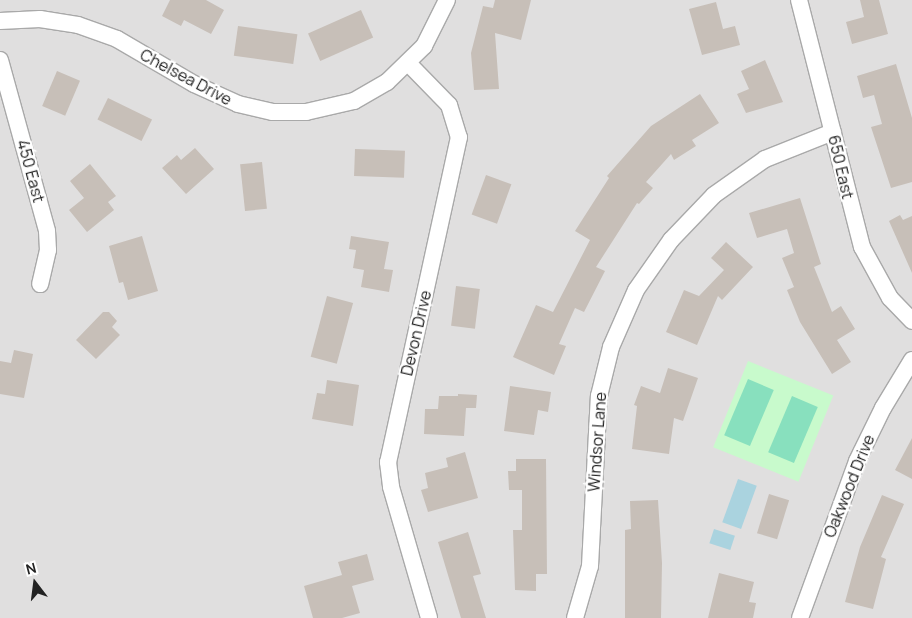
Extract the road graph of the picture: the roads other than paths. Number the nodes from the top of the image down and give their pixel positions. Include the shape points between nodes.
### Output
1 (447, 0) edge
2 (799, 0) edge
3 (0, 21) edge
4 (0, 60) edge
5 (408, 63) junction
6 (833, 132) junction
7 (40, 284) dead end
8 (912, 321) edge
9 (912, 360) edge
10 (429, 618) edge
11 (575, 618) edge
12 (800, 618) edge

1 - 5 street, Chelsea Drive via 433,33
2 - 6 street, 650 East
3 - 5 street, Chelsea Drive via 23,18 59,21 98,32 220,97 273,112 306,112 346,103 379,87
4 - 7 street, 450 East via 47,230 48,250
5 - 10 street, Devon Drive via 449,105 459,136 388,462 391,487
6 - 8 street, 650 East via 862,247 890,298
6 - 11 street, Windsor Lane via 790,146 765,159 714,195 671,240 636,290 611,346 599,396 590,566
9 - 12 street, Oakwood Drive via 883,408 857,461

